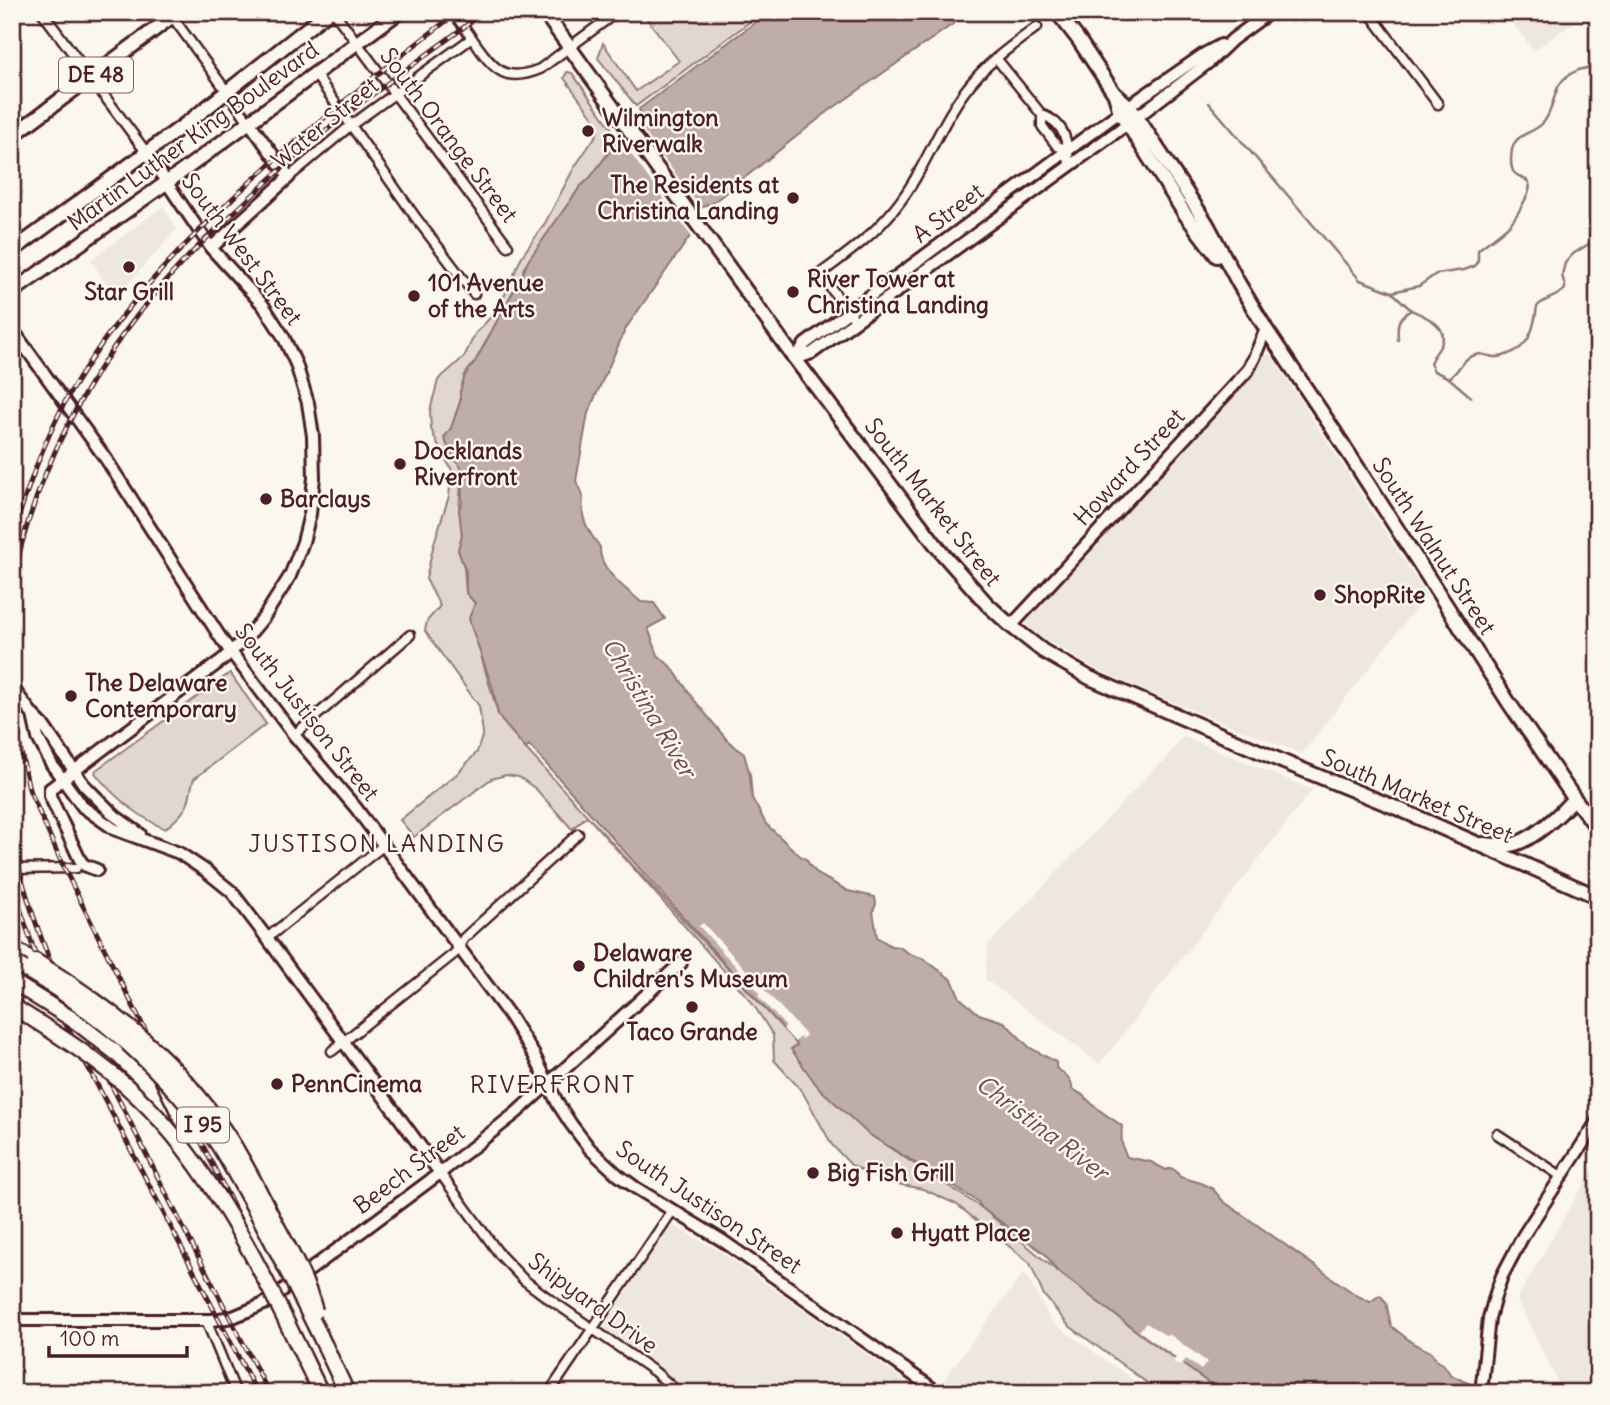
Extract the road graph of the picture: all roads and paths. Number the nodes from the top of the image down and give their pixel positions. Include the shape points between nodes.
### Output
1 (42, 12) edge
2 (328, 12) edge
3 (334, 12) edge
4 (399, 12) edge
5 (453, 12) edge
6 (544, 12) edge
7 (617, 12) edge
8 (1057, 12) edge
9 (1270, 12) edge
10 (1369, 12) edge
11 (173, 14) edge
12 (1037, 27) dead end
13 (472, 38) junction
14 (357, 43) junction
15 (569, 47) junction
16 (996, 58) junction
17 (314, 74) junction
18 (91, 78) junction
19 (228, 92) junction
20 (395, 94) junction
21 (1438, 104) dead end
22 (1128, 114) junction
23 (249, 122) junction
24 (350, 126) junction
25 (12, 136) edge
26 (1068, 150) junction
27 (146, 152) junction
28 (1069, 166) junction
29 (289, 177) junction
30 (166, 182) junction
31 (508, 246) dead end
32 (211, 248) junction
33 (12, 251) edge
34 (12, 292) edge
35 (474, 294) dead end
36 (852, 317) junction
37 (12, 329) edge
38 (1266, 329) junction
39 (795, 359) junction
40 (1011, 626) junction
41 (410, 635) dead end
42 (231, 652) junction
43 (12, 687) edge
44 (33, 715) junction
45 (294, 735) junction
46 (74, 770) junction
47 (62, 779) junction
48 (1574, 798) junction
49 (1598, 829) edge
50 (578, 834) dead end
51 (152, 842) junction
52 (1476, 844) junction
53 (384, 845) junction
54 (76, 868) dead end
55 (12, 869) edge
56 (97, 870) dead end
57 (1598, 897) edge
58 (267, 938) junction
59 (458, 946) junction
60 (12, 948) edge
61 (12, 962) edge
62 (681, 963) dead end
63 (12, 982) edge
64 (12, 1006) edge
65 (344, 1042) junction
66 (332, 1051) dead end
67 (548, 1084) junction
68 (1598, 1120) edge
69 (168, 1128) junction
70 (1497, 1134) dead end
71 (440, 1173) junction
72 (1561, 1176) junction
73 (673, 1210) junction
74 (289, 1285) junction
75 (12, 1320) edge
76 (206, 1320) junction
77 (592, 1329) junction
78 (325, 1346) junction
79 (236, 1393) edge
80 (321, 1393) edge
81 (341, 1393) edge
82 (347, 1393) edge
83 (549, 1393) edge
84 (679, 1393) edge
85 (939, 1393) edge
86 (1481, 1393) edge

1 - 18 street
2 - 19 main road, Martin Luther King Boulevard
3 - 14 street, South Orange Street
4 - 14 main road, Martin Luther King Boulevard
5 - 13 street
6 - 15 main road, South Market Street
7 - 15 street
8 - 22 main road, South Walnut Street
9 - 22 street, A Street via 1209,62
10 - 21 street
11 - 18 main road, DE 48
11 - 19 street
12 - 16 street
13 - 15 street via 493,66 517,75 540,69
13 - 20 street, Water Street
14 - 17 main road, Martin Luther King Boulevard
14 - 20 street, South Orange Street
15 - 39 main road, South Market Street
16 - 26 street via 1042,115 1052,118 1066,138
16 - 36 street via 962,94 899,204 859,245 820,274
17 - 23 main road, Martin Luther King Boulevard
17 - 24 street
18 - 25 main road, DE 48
18 - 27 street
19 - 23 street
19 - 27 main road, Martin Luther King Boulevard
20 - 24 street, Water Street
20 - 31 street, South Orange Street
22 - 26 street, A Street
22 - 28 street, A Street
22 - 38 main road, South Walnut Street via 1207,225
23 - 29 street
23 - 30 main road, Martin Luther King Boulevard
24 - 29 street, Water Street
24 - 35 street
26 - 28 street
26 - 36 street, A Street
27 - 30 street, South West Street
27 - 33 main road, Martin Luther King Boulevard
28 - 36 street, A Street
29 - 32 street, Water Street
30 - 32 street, South West Street
30 - 34 main road, Martin Luther King Boulevard
32 - 42 street, South West Street via 262,304 291,351 308,403 315,460 310,514 294,566 264,617
36 - 39 street, A Street via 803,346
37 - 42 street, South Justison Street via 106,459
38 - 40 street, Howard Street via 1248,370
38 - 48 main road, South Walnut Street
39 - 40 main road, South Market Street via 942,553
40 - 52 main road, South Market Street via 1090,678
41 - 45 street
42 - 45 street, South Justison Street
42 - 46 street, South West Street
43 - 44 street
44 - 46 street
44 - 47 street via 38,738
45 - 53 street, South Justison Street
46 - 47 street, South West Street
46 - 51 street via 114,816
47 - 51 street via 91,813 114,829
47 - 56 street via 50,789 50,796 80,860
48 - 49 main road, South Walnut Street
48 - 52 main road via 1522,841
50 - 59 street
51 - 58 street via 180,853 221,882
52 - 57 main road, South Market Street
53 - 58 street
53 - 59 street, South Justison Street
54 - 55 street
58 - 65 street
59 - 65 street
59 - 67 street, South Justison Street via 520,1032
60 - 78 highway, bridge via 107,1009 159,1053 199,1097 237,1150 309,1288
61 - 78 highway, I 95, bridge via 101,1020 193,1112 236,1175
62 - 67 street, Beech Street
63 - 69 highway, bridge via 115,1052 145,1081
64 - 69 highway, I 95, bridge via 108,1070
65 - 66 street
65 - 71 street
67 - 71 street, Beech Street
67 - 73 street, South Justison Street via 590,1149 618,1175
68 - 72 street
69 - 80 highway, I 95, bridge via 219,1199
70 - 72 street
71 - 74 street, Beech Street
71 - 77 street, Shipyard Drive via 507,1263
72 - 86 street via 1502,1276 1491,1310
73 - 77 street
73 - 85 street, South Justison Street
74 - 76 street, Beech Street via 250,1310
74 - 81 street
75 - 76 street, Beech Street
76 - 79 street
77 - 83 street
77 - 84 street, Shipyard Drive
78 - 82 highway, I 95

